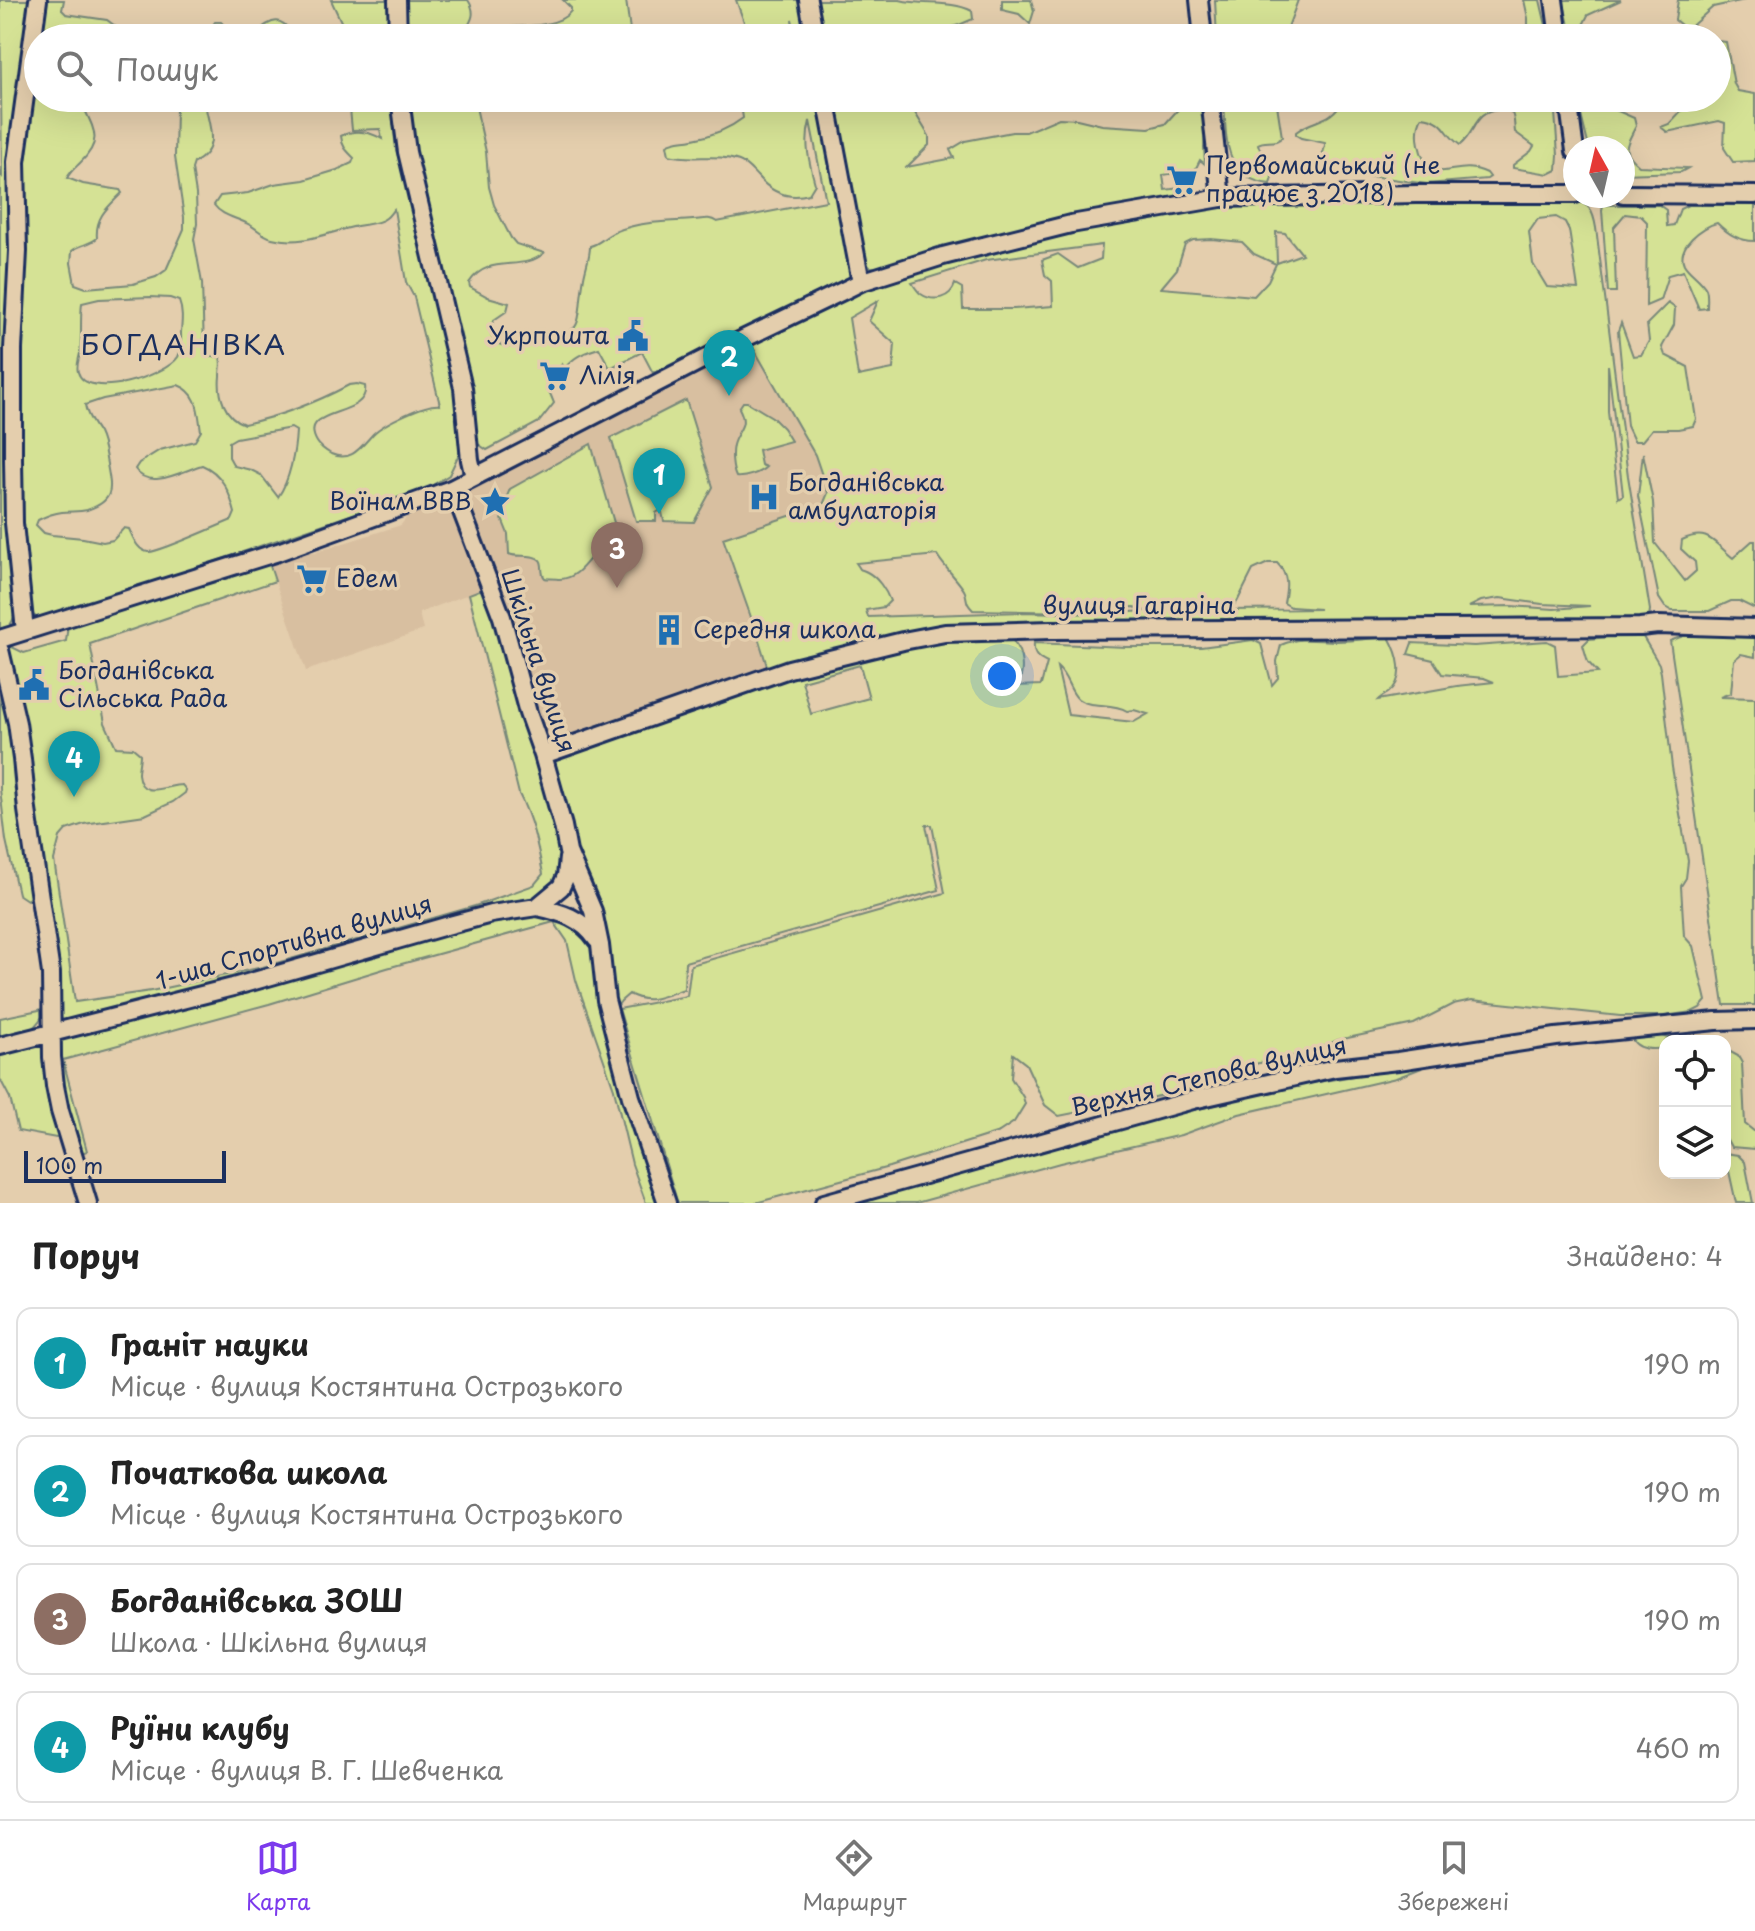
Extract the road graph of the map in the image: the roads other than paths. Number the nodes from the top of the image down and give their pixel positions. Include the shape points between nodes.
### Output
1 (38, 0) edge
2 (397, 0) edge
3 (808, 0) edge
4 (1199, 0) edge
5 (1554, 0) edge
6 (35, 24) edge
7 (398, 24) edge
8 (812, 24) edge
9 (1202, 24) edge
10 (1557, 24) edge
11 (24, 103) edge
12 (402, 112) edge
13 (829, 112) edge
14 (1212, 112) edge
15 (1570, 112) edge
16 (1573, 136) edge
17 (1563, 194) edge
18 (1635, 194) edge
19 (1755, 195) edge
20 (1221, 198) junction
21 (861, 282) junction
22 (474, 477) junction
23 (451, 489) junction
24 (1755, 628) edge
25 (25, 631) junction
26 (0, 639) edge
27 (0, 650) edge
28 (543, 755) junction
29 (568, 852) junction
30 (537, 907) junction
31 (600, 945) junction
32 (1755, 1020) edge
33 (52, 1033) junction
34 (0, 1046) edge
35 (88, 1203) edge
36 (667, 1203) edge
37 (824, 1203) edge

1 - 6 street
2 - 7 street
3 - 8 street
4 - 9 street
5 - 10 street
11 - 25 street via 16,162 13,459
12 - 22 street via 463,388
13 - 21 street
14 - 20 street
15 - 16 street
17 - 20 street
18 - 19 street
20 - 21 street via 1071,224
21 - 22 street
22 - 23 street
23 - 25 street via 278,552
23 - 28 street, Шкільна вулиця via 502,617
24 - 28 street, вулиця Гагаріна via 945,633 789,669
25 - 26 street
27 - 33 street via 22,759 51,973
28 - 29 street, Шкільна вулиця
29 - 30 street via 561,887
29 - 31 street, Шкільна вулиця via 593,911
30 - 31 street via 574,918
30 - 33 street, 1-ша Спортивна вулиця via 491,914
31 - 36 street, Шкільна вулиця via 620,1055
32 - 37 street, Верхня Степова вулиця via 1556,1037 1335,1068 1193,1100
33 - 34 street, 1-ша Спортивна вулиця
33 - 35 street via 60,1111

